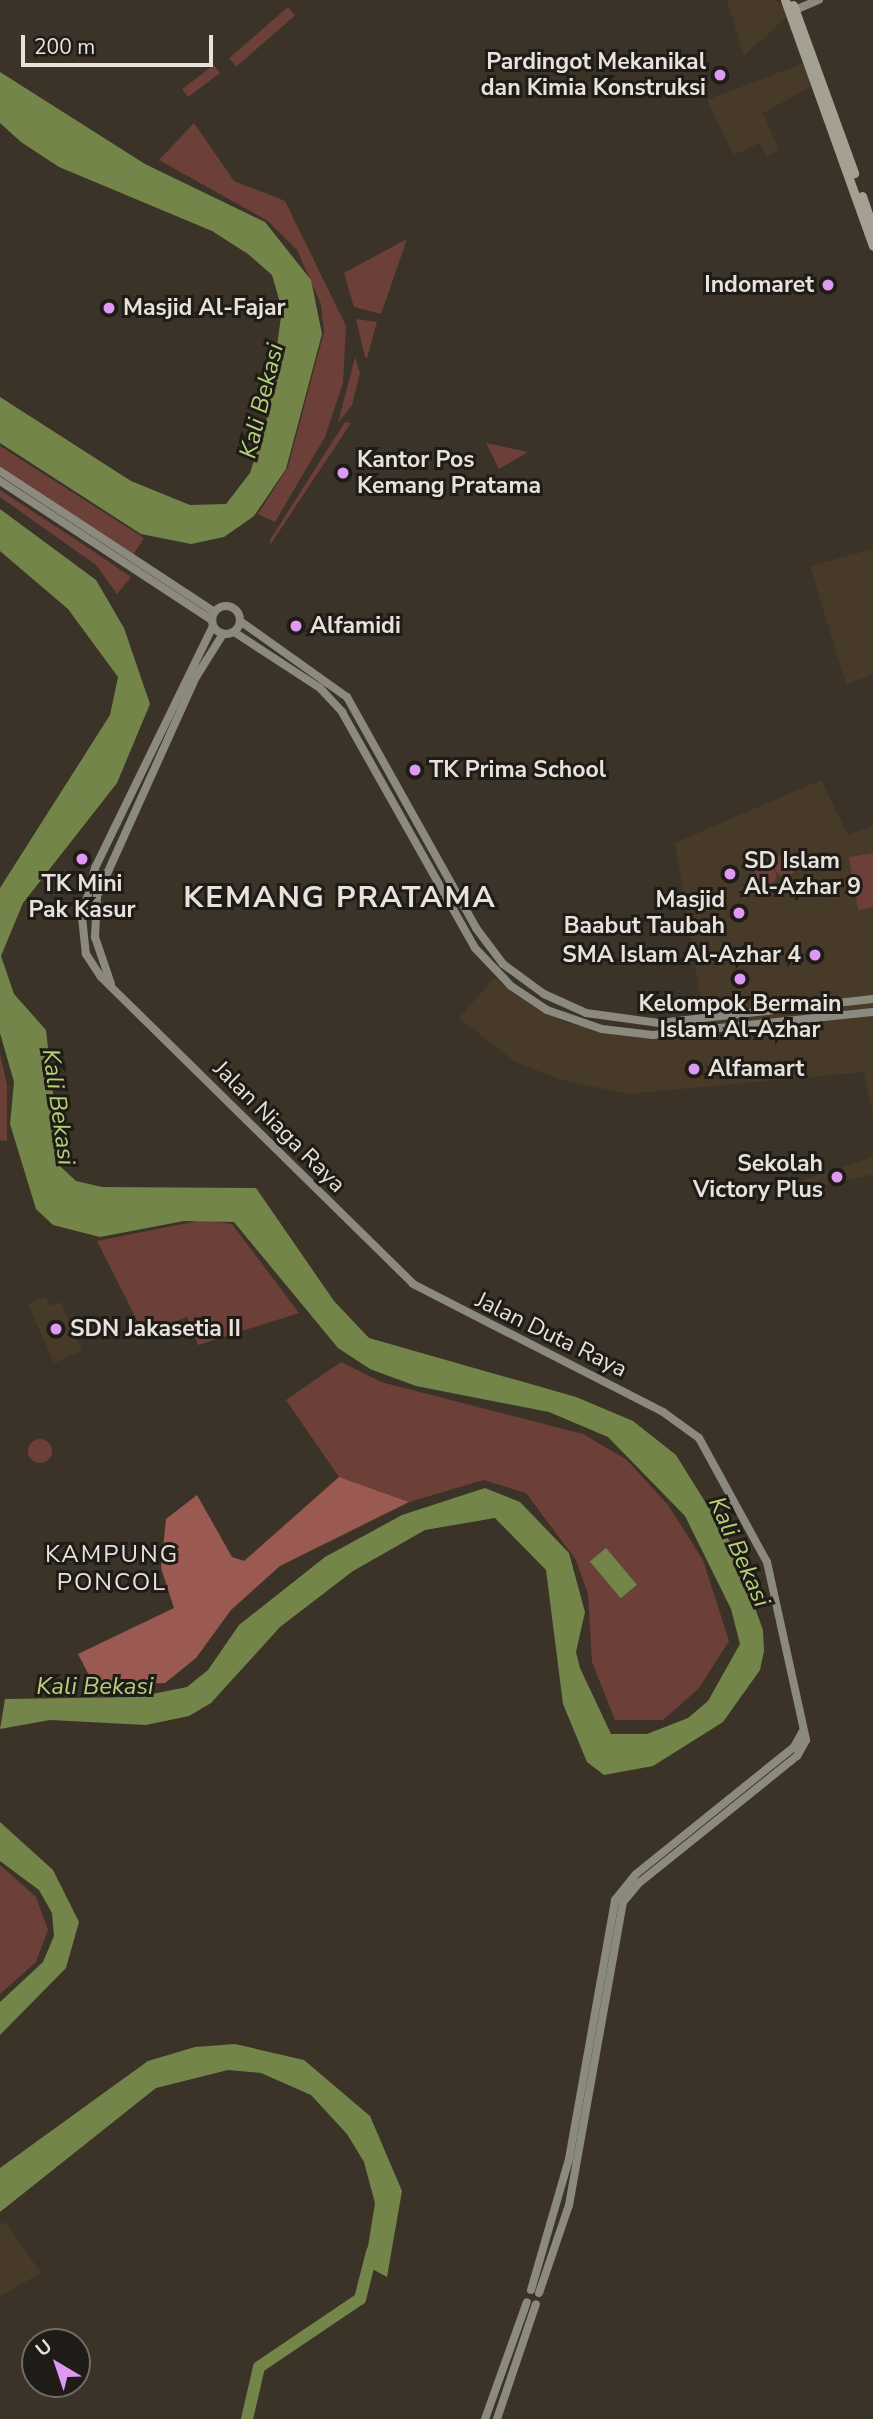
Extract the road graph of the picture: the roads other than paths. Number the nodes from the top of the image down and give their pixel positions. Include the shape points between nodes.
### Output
1 (785, 0) edge
2 (819, 0) edge
3 (792, 7) edge
4 (873, 228) edge
5 (873, 246) edge
6 (0, 471) edge
7 (0, 481) edge
8 (214, 619) junction
9 (240, 621) junction
10 (234, 632) junction
11 (223, 634) junction
12 (112, 986) junction
13 (873, 999) edge
14 (873, 1012) edge
15 (423, 1291) joint
16 (804, 1730) junction
17 (655, 1865) junction
18 (535, 2291) junction
19 (532, 2303) junction
20 (485, 2419) edge
21 (497, 2419) edge

1 - 3 main road
2 - 3 street
3 - 4 main road
3 - 5 main road
6 - 8 street
7 - 8 street
8 - 9 street via 233,608
8 - 11 street
8 - 12 street, Jalan Niaga Raya via 83,904 86,954
9 - 10 street
9 - 13 street via 347,697 476,928 503,964 544,994 586,1013 659,1023
10 - 11 street
10 - 14 street via 320,688 342,712 475,948 511,986 547,1010 602,1029 653,1035
11 - 12 street, Jalan Niaga Raya via 196,677 97,896 95,937
12 - 15 street, Jalan Niaga Raya
15 - 16 street, Jalan Duta Raya via 663,1412 699,1438 764,1552
16 - 17 street via 794,1747
16 - 17 street via 806,1744 797,1756
17 - 18 street via 623,1902 569,2205
17 - 18 street via 615,1899 569,2159
18 - 19 street
19 - 20 street
19 - 21 street

